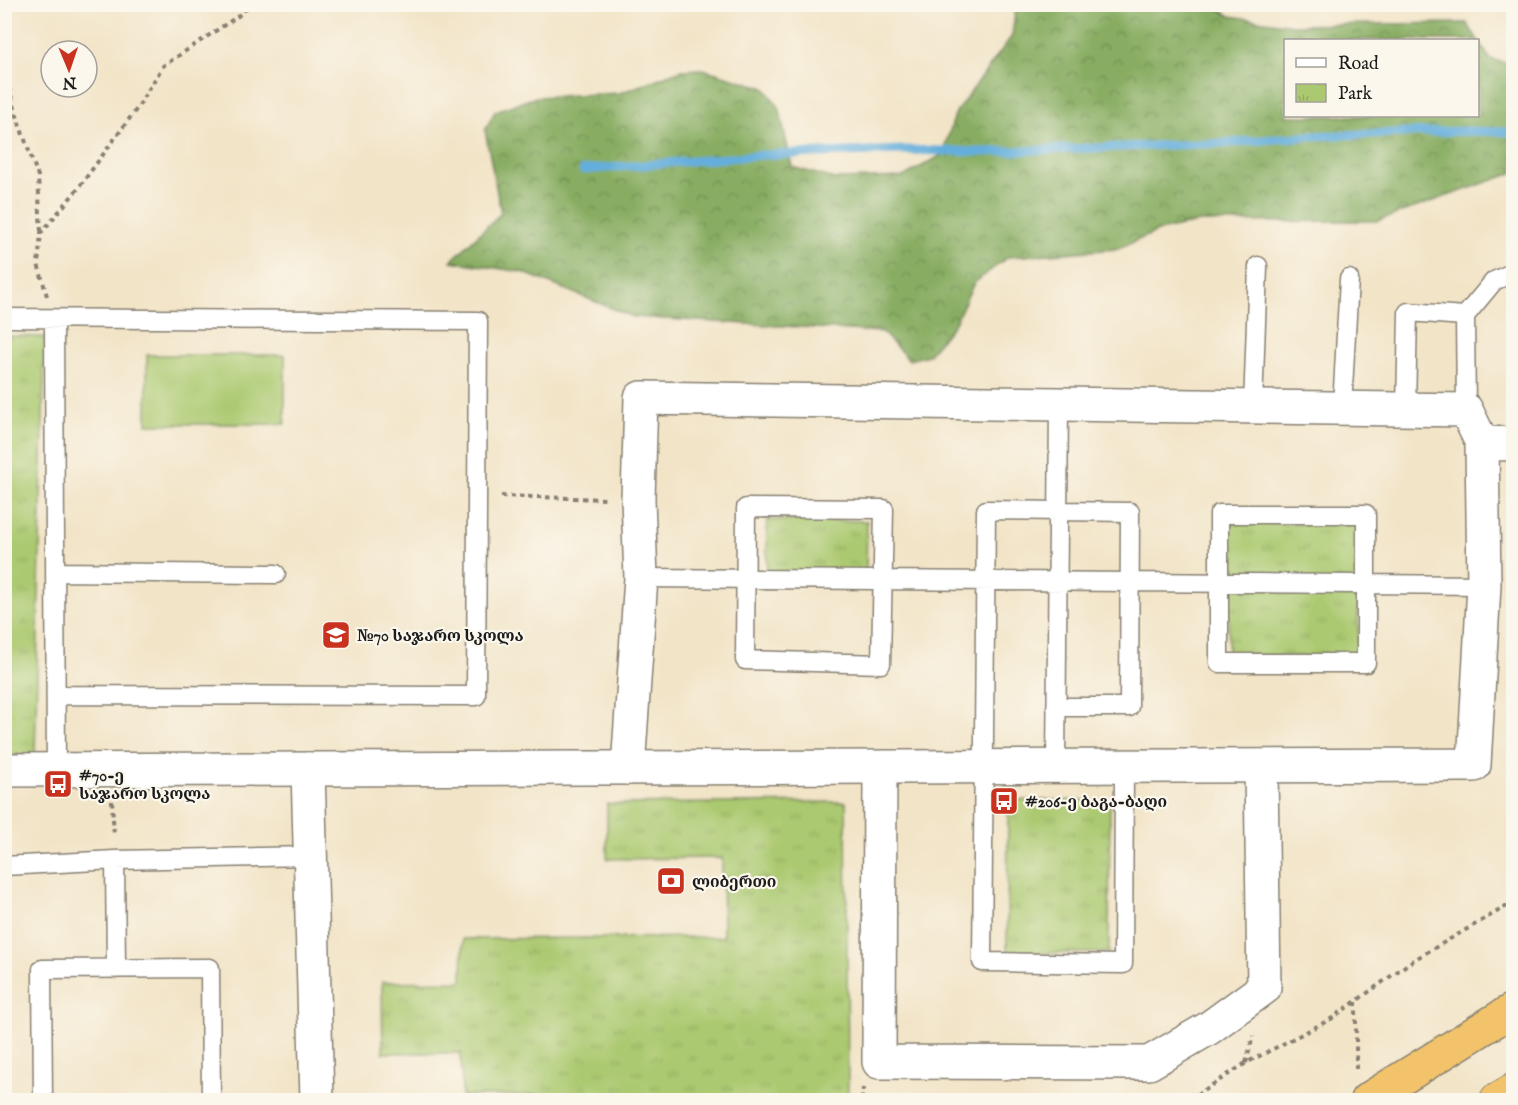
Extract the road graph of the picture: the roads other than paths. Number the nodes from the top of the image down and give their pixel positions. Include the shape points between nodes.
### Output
1 (1258, 266) dead end
2 (1514, 272) edge
3 (1349, 279) dead end
4 (1465, 316) junction
5 (4, 318) edge
6 (54, 320) junction
7 (1059, 404) junction
8 (1253, 407) junction
9 (1342, 408) junction
10 (1406, 409) junction
11 (1466, 410) junction
12 (1498, 444) edge
13 (1058, 511) junction
14 (55, 572) junction
15 (276, 574) dead end
16 (641, 578) junction
17 (746, 579) junction
18 (884, 580) junction
19 (986, 581) junction
20 (1057, 581) junction
21 (1130, 582) junction
22 (1219, 583) junction
23 (1366, 584) junction
24 (1484, 585) junction
25 (56, 695) junction
26 (1056, 707) junction
27 (984, 767) junction
28 (1056, 767) junction
29 (1124, 767) junction
30 (1261, 767) junction
31 (628, 768) junction
32 (880, 768) junction
33 (308, 769) junction
34 (4, 770) edge
35 (56, 771) junction
36 (310, 856) junction
37 (115, 860) junction
38 (4, 866) edge
39 (116, 969) junction
40 (1514, 1009) edge
41 (1361, 1089) edge
42 (1514, 1090) edge
43 (43, 1101) edge
44 (211, 1101) edge
45 (318, 1101) edge
46 (1497, 1101) edge

1 - 8 lane
2 - 4 lane via 1494,281
3 - 9 lane
4 - 10 lane via 1408,312
4 - 11 lane
5 - 6 lane
6 - 14 lane
6 - 25 lane via 478,321 476,696
7 - 8 street
7 - 13 lane
7 - 16 street via 641,398
8 - 9 street
9 - 10 street
10 - 11 street
11 - 12 street
12 - 24 street
13 - 19 lane via 986,510
13 - 20 lane
13 - 21 lane via 1130,512
14 - 15 lane
14 - 25 lane
16 - 17 lane
16 - 31 street
17 - 18 lane
17 - 18 lane via 746,508 884,509
17 - 18 lane via 746,660 881,664
18 - 19 lane
19 - 20 lane
19 - 27 lane
20 - 21 lane
20 - 26 lane
21 - 22 lane
21 - 26 lane via 1129,707
22 - 23 lane
22 - 23 lane via 1219,514 1366,514
22 - 23 lane via 1219,663 1366,663
23 - 24 lane
24 - 30 street via 1474,765
25 - 35 lane
26 - 28 lane
27 - 28 street
27 - 29 lane via 982,963 1123,964
27 - 32 street
28 - 29 street
29 - 30 street
30 - 32 street via 1264,988 1209,1028 1149,1063 879,1062
31 - 32 street
31 - 33 street
33 - 35 street
33 - 36 street
34 - 35 street
36 - 37 lane
36 - 45 street
37 - 38 lane
37 - 39 lane
39 - 43 lane via 42,969
39 - 44 lane via 210,969
40 - 41 highway
42 - 46 highway

